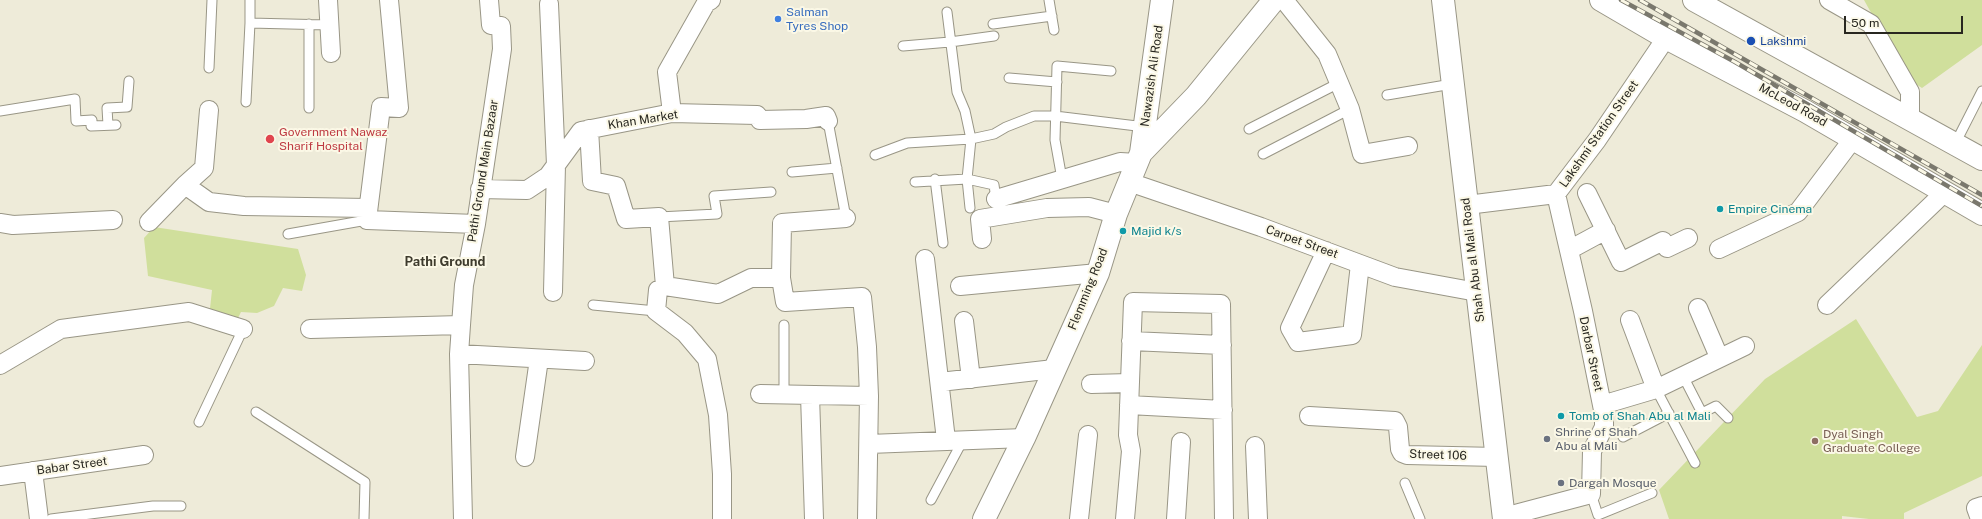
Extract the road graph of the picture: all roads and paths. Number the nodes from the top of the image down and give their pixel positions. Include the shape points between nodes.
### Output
1 (212, 0) edge
2 (250, 0) edge
3 (328, 0) edge
4 (389, 0) edge
5 (490, 0) edge
6 (1049, 0) edge
7 (1162, 0) edge
8 (1274, 0) edge
9 (1284, 0) edge
10 (1444, 0) edge
11 (1601, 0) edge
12 (1694, 0) edge
13 (1830, 0) edge
14 (707, 1) edge
15 (549, 4) dead end
16 (947, 12) dead end
17 (1052, 16) junction
18 (250, 23) junction
19 (309, 24) junction
20 (993, 24) dead end
21 (330, 25) junction
22 (1054, 30) dead end
23 (994, 36) dead end
24 (1666, 38) junction
25 (950, 42) junction
26 (902, 46) dead end
27 (331, 53) dead end
28 (209, 68) dead end
29 (1111, 71) dead end
30 (1009, 78) dead end
31 (129, 80) dead end
32 (1057, 82) junction
33 (1339, 83) junction
34 (1452, 84) junction
35 (1982, 91) edge
36 (1387, 95) dead end
37 (246, 102) dead end
38 (309, 108) dead end
39 (1350, 109) junction
40 (209, 110) dead end
41 (0, 111) edge
42 (672, 113) junction
43 (1055, 116) junction
44 (1910, 118) junction
45 (828, 121) joint
46 (1145, 127) junction
47 (1249, 128) dead end
48 (590, 129) junction
49 (971, 139) junction
50 (1853, 139) junction
51 (1955, 144) junction
52 (1408, 146) dead end
53 (1262, 154) dead end
54 (875, 155) dead end
55 (1982, 159) edge
56 (556, 165) junction
57 (1136, 166) junction
58 (837, 168) junction
59 (792, 172) dead end
60 (935, 179) junction
61 (967, 179) junction
62 (1062, 179) junction
63 (915, 182) dead end
64 (185, 185) junction
65 (480, 190) junction
66 (771, 192) dead end
67 (1944, 192) junction
68 (1587, 193) dead end
69 (1556, 194) junction
70 (996, 199) joint
71 (1467, 205) junction
72 (970, 208) dead end
73 (368, 214) junction
74 (1116, 214) junction
75 (1982, 214) edge
76 (659, 217) junction
77 (846, 218) joint
78 (113, 220) dead end
79 (149, 222) dead end
80 (0, 223) edge
81 (476, 224) junction
82 (1606, 230) junction
83 (288, 234) dead end
84 (1688, 238) dead end
85 (982, 239) dead end
86 (942, 243) dead end
87 (1719, 249) dead end
88 (1569, 250) junction
89 (1326, 251) junction
90 (925, 259) dead end
91 (1360, 264) junction
92 (1098, 273) junction
93 (781, 278) junction
94 (665, 286) junction
95 (960, 286) dead end
96 (554, 292) dead end
97 (1477, 292) junction
98 (593, 305) dead end
99 (1828, 305) dead end
100 (1698, 308) dead end
101 (656, 311) junction
102 (1630, 320) dead end
103 (964, 322) dead end
104 (461, 325) junction
105 (784, 325) dead end
106 (243, 329) joint
107 (310, 329) dead end
108 (1131, 341) junction
109 (1222, 345) junction
110 (1744, 346) dead end
111 (459, 354) junction
112 (1719, 357) junction
113 (539, 359) junction
114 (585, 361) dead end
115 (0, 365) edge
116 (1054, 369) junction
117 (1682, 376) junction
118 (972, 379) junction
119 (940, 382) junction
120 (1130, 383) junction
121 (1091, 384) dead end
122 (1656, 389) junction
123 (760, 394) dead end
124 (784, 394) junction
125 (810, 395) junction
126 (869, 396) junction
127 (1129, 405) junction
128 (1602, 405) junction
129 (1223, 410) junction
130 (256, 412) dead end
131 (1669, 413) junction
132 (1309, 416) dead end
133 (1728, 418) dead end
134 (199, 422) dead end
135 (1088, 435) dead end
136 (1623, 437) dead end
137 (1024, 438) junction
138 (955, 440) junction
139 (1181, 442) dead end
140 (869, 444) junction
141 (1255, 446) dead end
142 (144, 455) dead end
143 (525, 457) dead end
144 (1497, 457) junction
145 (1695, 463) dead end
146 (33, 471) junction
147 (0, 476) edge
148 (1405, 483) dead end
149 (1652, 493) dead end
150 (1591, 494) junction
151 (931, 500) dead end
152 (181, 506) dead end
153 (1982, 506) edge
154 (1504, 518) edge
155 (39, 519) edge
156 (51, 519) edge
157 (364, 519) edge
158 (463, 519) edge
159 (722, 519) edge
160 (814, 519) edge
161 (867, 519) edge
162 (984, 519) edge
163 (1079, 519) edge
164 (1125, 519) edge
165 (1176, 519) edge
166 (1224, 519) edge
167 (1258, 519) edge
168 (1420, 519) edge
169 (1980, 519) edge

1 - 28 lane
2 - 18 lane
3 - 21 street
4 - 73 street via 399,108 381,107
5 - 65 street, Pathi Ground Main Bazaar via 491,25 501,26 502,49
6 - 17 lane
7 - 46 street, Nawazish Ali Road
8 - 57 street, Flemming Road
9 - 33 street via 1327,54
10 - 34 street, Shah Abu al Mali Road
11 - 24 street, McLeod Road
12 - 44 street
13 - 44 street via 1871,24 1910,92
14 - 42 street via 668,72
15 - 56 street
16 - 25 lane
17 - 20 lane
17 - 22 lane
18 - 19 lane
18 - 37 lane
19 - 21 lane
19 - 38 lane
21 - 27 street
23 - 25 lane
24 - 50 street, McLeod Road
24 - 69 street, Lakshmi Station Street via 1597,140
25 - 26 lane
25 - 49 lane via 957,92 965,111
29 - 32 lane via 1058,66
30 - 32 lane
31 - 41 lane via 127,108 108,108 112,125 91,126 92,120 76,121 75,99
32 - 43 lane
33 - 39 street
33 - 47 lane
34 - 36 lane
34 - 71 street, Shah Abu al Mali Road
35 - 51 lane
39 - 52 street via 1362,154
39 - 53 lane
40 - 64 street via 204,168
42 - 45 street, Khan Market via 757,115 760,120 826,116
42 - 48 street, Khan Market
43 - 46 lane
43 - 49 lane via 1034,116 1006,126 994,134
43 - 62 lane via 1055,140
44 - 51 street
45 - 58 lane
46 - 57 street, Nawazish Ali Road
48 - 56 street, Khan Market via 581,130
48 - 76 street via 592,181 616,186 626,219
49 - 54 lane via 907,143
49 - 61 lane
50 - 67 street, McLeod Road
50 - 87 street via 1798,212
51 - 55 street
56 - 65 street, Khan Market via 548,176 526,190
56 - 96 street
57 - 62 street, Carpet Street via 1120,162
57 - 74 street, Flemming Road
57 - 89 street, Carpet Street via 1261,227
58 - 59 lane
58 - 77 lane
60 - 61 lane
60 - 63 lane
60 - 86 lane
61 - 70 lane via 994,185
61 - 72 lane
62 - 70 street, Carpet Street
64 - 73 street via 209,202
64 - 79 street
65 - 81 street, Pathi Ground Main Bazaar
66 - 76 lane via 714,196 717,214
67 - 75 street, McLeod Road
67 - 99 street
68 - 82 street
69 - 71 street, Lakshmi Station Street
69 - 88 street, Darbar Street
71 - 97 street, Shah Abu al Mali Road
73 - 81 street
73 - 83 lane
74 - 85 street via 1089,207 1047,208 980,219
74 - 92 street, Flemming Road
76 - 94 street
77 - 93 street via 782,223
78 - 80 street via 13,225
81 - 104 street, Pathi Ground Main Bazaar via 464,285
82 - 84 street via 1621,262 1663,241 1667,248
82 - 88 street
88 - 128 street, Darbar Street
89 - 91 street, Carpet Street
89 - 91 street via 1290,328 1298,342 1352,335
90 - 119 street
91 - 97 street, Carpet Street via 1395,277
92 - 95 street
92 - 116 street, Flemming Road
93 - 94 street via 751,278 718,294
93 - 126 street via 785,302 862,297
94 - 101 street via 658,290
97 - 144 street, Shah Abu al Mali Road
98 - 101 lane
100 - 112 street
101 - 159 street via 685,333 708,359 718,415
102 - 122 street
103 - 118 street
104 - 107 street
104 - 111 street, Pathi Ground Main Bazaar
105 - 124 lane
106 - 115 street via 189,312 61,329
106 - 134 lane
108 - 109 street
108 - 109 street via 1132,302 1221,304
108 - 120 street
109 - 129 street
110 - 112 street
111 - 113 street
111 - 158 street, Pathi Ground Main Bazaar
112 - 117 street
113 - 114 street
113 - 143 street
116 - 118 street
116 - 137 street, Flemming Road
117 - 122 street
117 - 133 lane via 1702,413 1716,406
118 - 119 street
119 - 138 street
120 - 121 street
120 - 127 street
122 - 128 street
122 - 131 lane
123 - 124 street
124 - 125 street
125 - 126 street
125 - 160 street
126 - 140 street
127 - 129 street
127 - 164 street via 1128,434 1131,451
128 - 150 street, Darbar Street via 1604,427 1592,451
129 - 166 street
130 - 157 lane via 365,482
131 - 136 lane
131 - 145 lane
132 - 144 street, Street 106 via 1395,422 1402,454
135 - 163 street
137 - 138 street
137 - 162 street, Flemming Road
138 - 140 street
138 - 151 lane
139 - 165 street
140 - 161 street
141 - 167 street
142 - 146 street, Babar Street
144 - 154 street, Shah Abu al Mali Road
146 - 147 street, Babar Street
146 - 155 street
148 - 168 lane
149 - 150 lane via 1598,515
150 - 154 street
152 - 156 lane via 153,506
153 - 169 street via 1976,508

